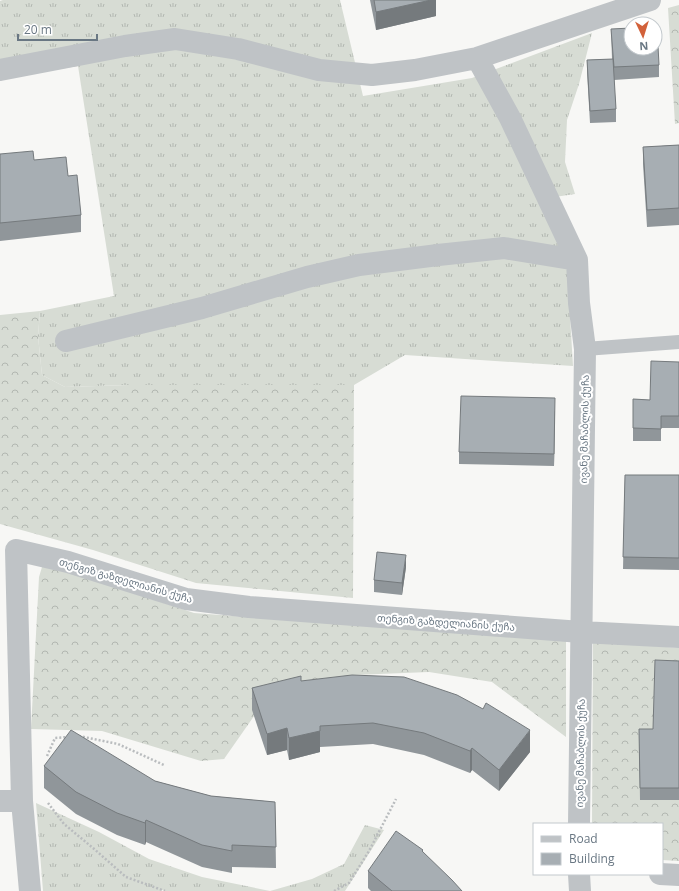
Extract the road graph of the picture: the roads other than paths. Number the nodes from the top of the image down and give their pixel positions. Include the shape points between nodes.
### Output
1 (650, 0) edge
2 (477, 58) junction
3 (0, 70) edge
4 (576, 260) junction
5 (66, 341) dead end
6 (679, 342) edge
7 (585, 349) junction
8 (8, 548) edge
9 (581, 632) junction
10 (679, 637) edge
11 (0, 801) edge
12 (22, 801) junction
13 (579, 823) edge
14 (663, 874) edge
15 (579, 875) edge
16 (679, 875) edge
17 (30, 891) edge
18 (580, 891) edge

1 - 2 street
2 - 3 street via 372,75 319,70 238,49 176,39
2 - 4 street, ივანე მაჩაბლის ქუჩა via 510,118
4 - 5 street via 504,248 359,265 307,277 202,308
4 - 7 street, ივანე მაჩაბლის ქუჩა
6 - 7 lane
7 - 9 street, ივანე მაჩაბლის ქუჩა
8 - 9 street, თენგიზ გაზდელიანის ქუჩა via 68,562 186,599 249,608
8 - 12 street, თენგიზ გაზდელიანის ქუჩა
9 - 10 street, თენგიზ გაზდელიანის ქუჩა
9 - 13 street, ივანე მაჩაბლის ქუჩა
11 - 12 street
12 - 17 street, თენგიზ გაზდელიანის ქუჩა
14 - 16 street
15 - 18 street

